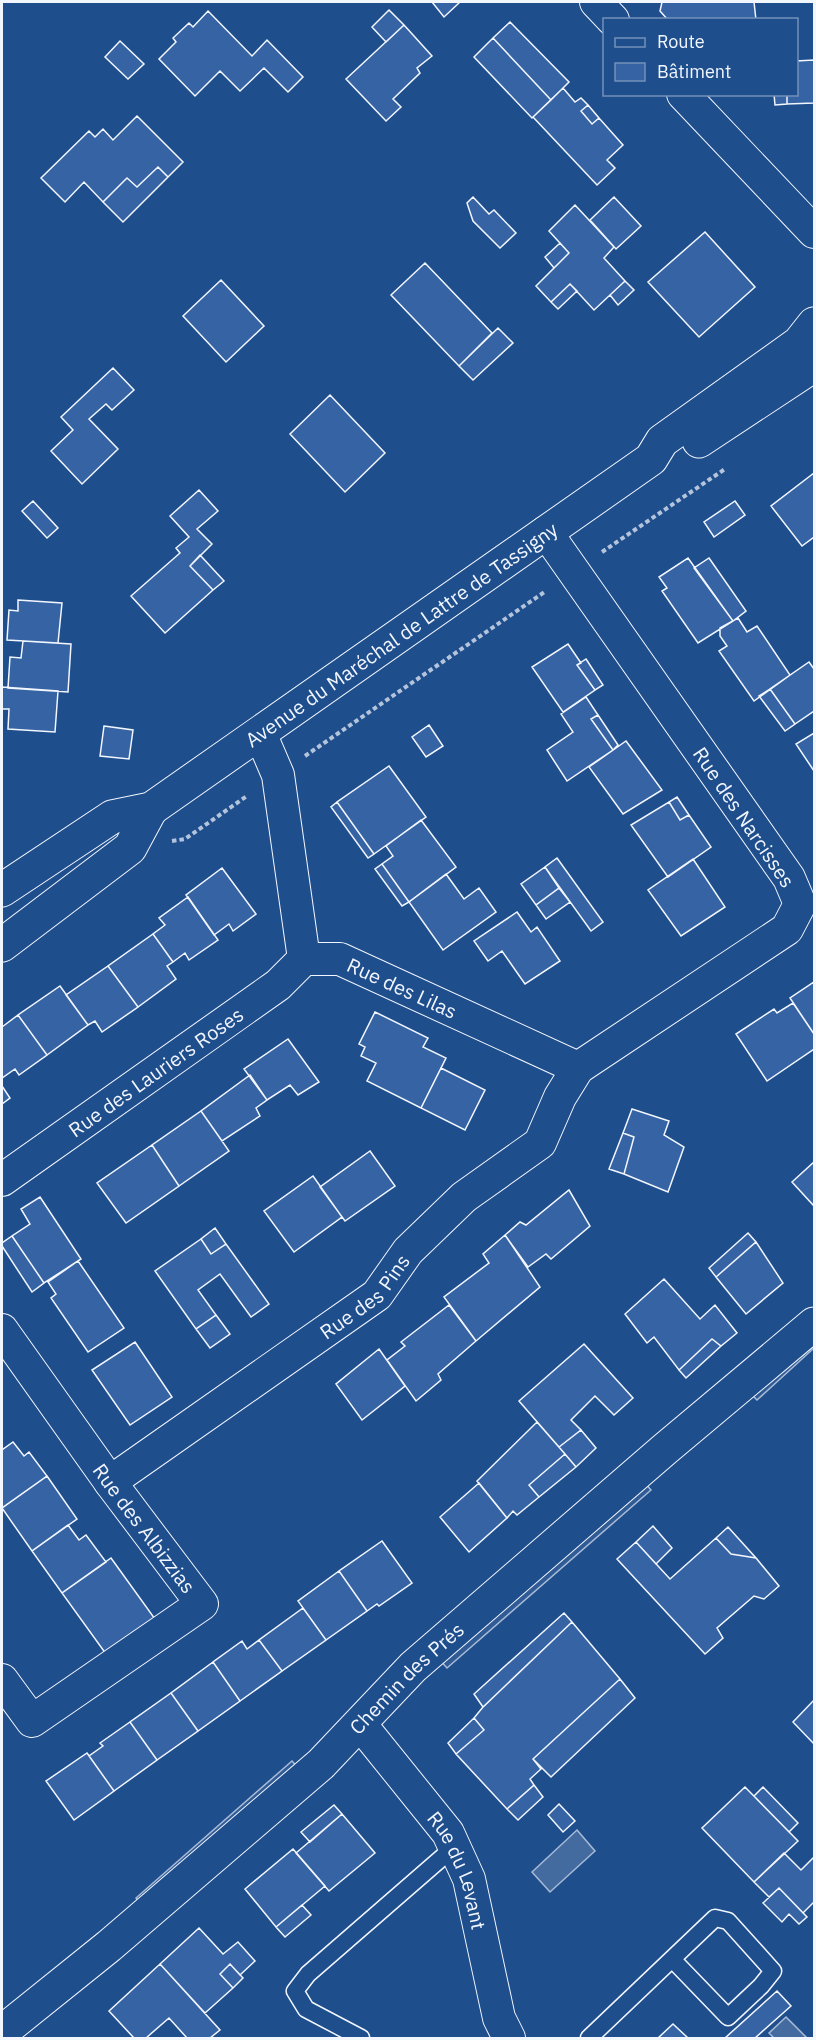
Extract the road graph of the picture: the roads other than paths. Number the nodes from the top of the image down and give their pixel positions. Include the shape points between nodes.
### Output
1 (596, 2) edge
2 (611, 18) edge
3 (685, 96) edge
4 (814, 232) edge
5 (814, 324) edge
6 (814, 364) edge
7 (651, 459) junction
8 (546, 532) junction
9 (260, 733) junction
10 (151, 809) junction
11 (2, 890) edge
12 (2, 899) edge
13 (12, 937) edge
14 (304, 959) junction
15 (578, 1068) junction
16 (2, 1180) edge
17 (814, 1324) edge
18 (2, 1330) edge
19 (110, 1482) junction
20 (2, 1680) edge
21 (361, 1725) junction
22 (453, 1848) junction
23 (672, 1959) junction
24 (2, 2032) edge
25 (361, 2038) edge
26 (509, 2038) edge
27 (589, 2038) edge

1 - 2 street
3 - 4 street
5 - 7 main road, Avenue du Maréchal de Lattre de Tassigny via 800,343 663,441
6 - 7 main road, Avenue du Maréchal de Lattre de Tassigny via 672,458
7 - 8 main road, Avenue du Maréchal de Lattre de Tassigny
8 - 9 main road, Avenue du Maréchal de Lattre de Tassigny
8 - 15 street, Rue des Narcisses via 789,878 800,904 787,929
9 - 10 main road, Avenue du Maréchal de Lattre de Tassigny
9 - 14 street via 278,775
10 - 11 main road, Avenue du Maréchal de Lattre de Tassigny via 112,817
10 - 13 main road, Avenue du Maréchal de Lattre de Tassigny via 130,848
12 - 13 main road, Avenue du Maréchal de Lattre de Tassigny
14 - 15 street, Rue des Lilas via 340,959
14 - 16 street, Rue des Lauriers Roses via 278,985
15 - 19 street, Rue des Pins via 540,1143 464,1197 408,1251 377,1295
17 - 21 main road, Chemin des Prés via 413,1667
18 - 19 street, Rue des Albizzias
19 - 20 street, Rue des Albizzias via 202,1604 32,1721
21 - 22 street, Rue du Levant via 448,1833
21 - 24 main road, Chemin des Prés via 118,1938
22 - 25 lane via 308,1974 295,1990 306,2009
22 - 26 street, Rue du Levant via 469,1879 499,2018
23 - 23 lane via 715,1918 728,1922 773,1971 728,2017
23 - 27 lane

